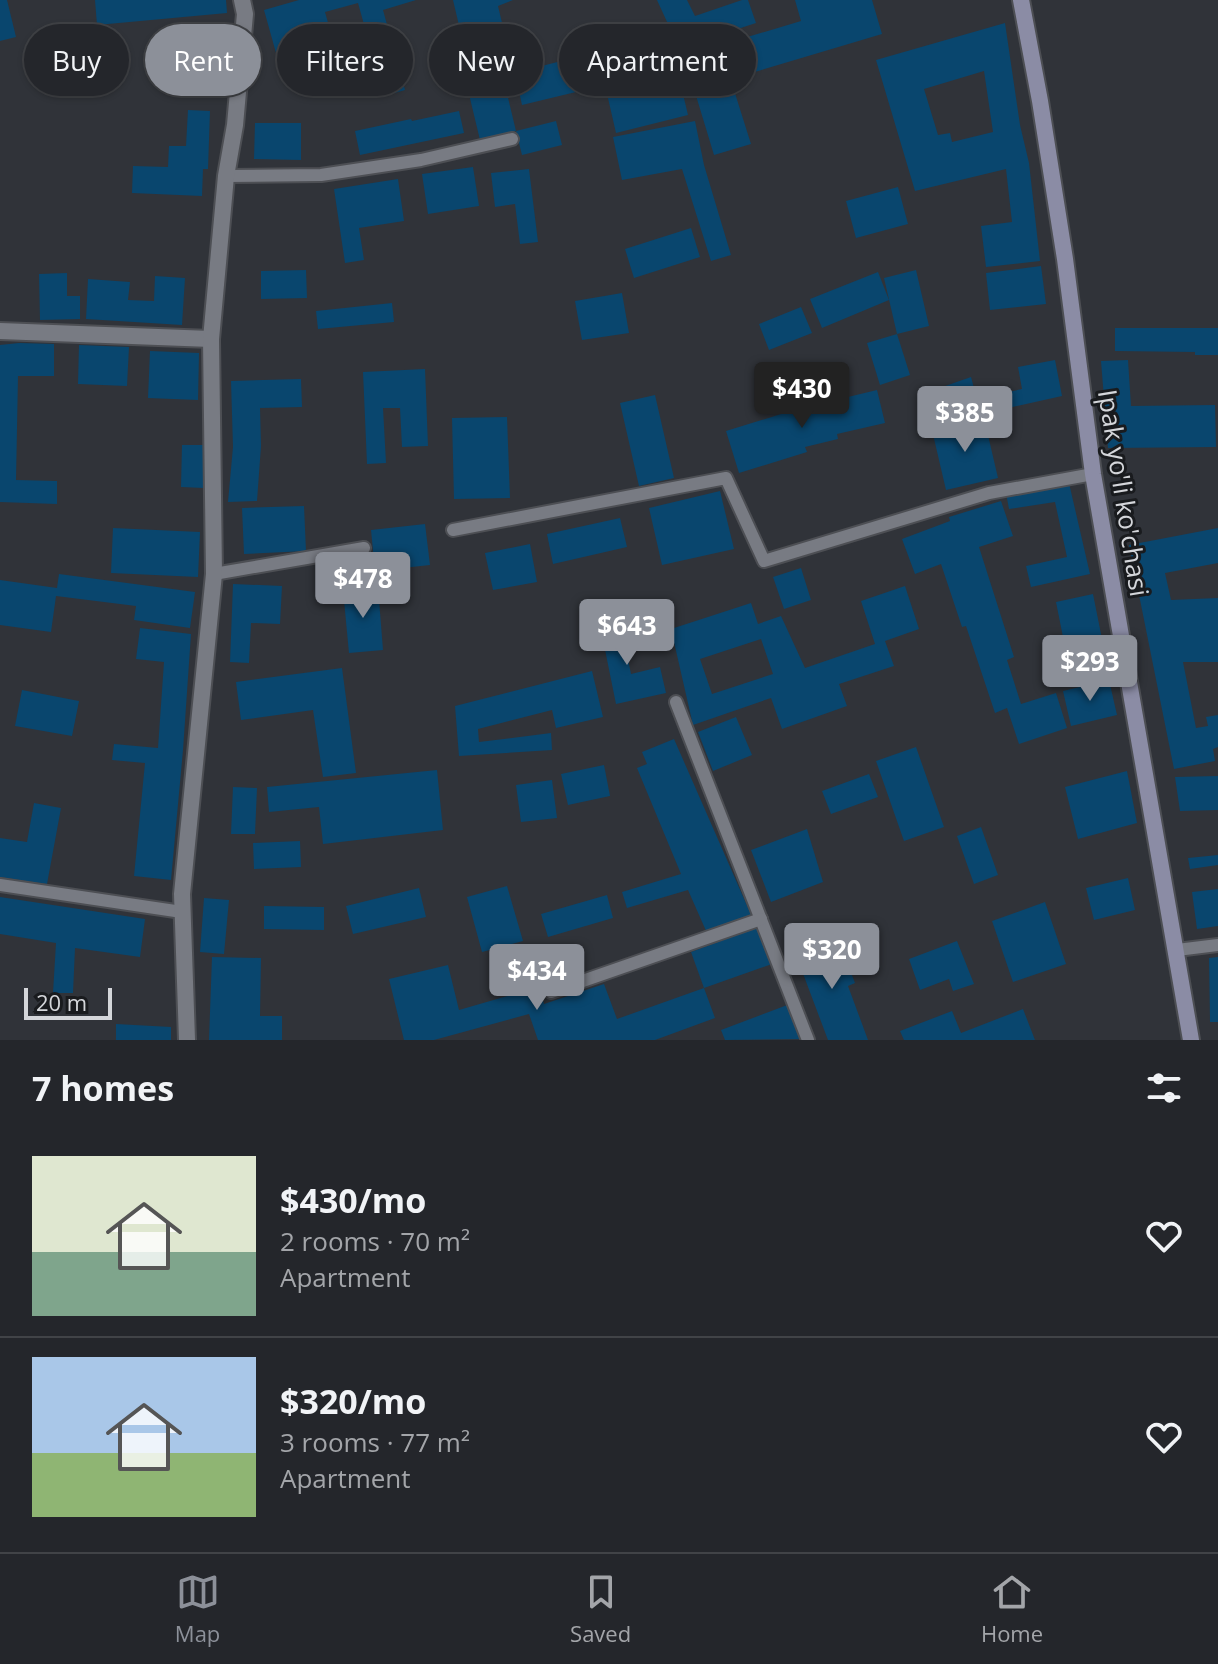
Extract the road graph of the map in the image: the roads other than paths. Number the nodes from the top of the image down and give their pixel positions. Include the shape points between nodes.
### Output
1 (242, 0) edge
2 (1021, 0) edge
3 (512, 139) dead end
4 (226, 176) junction
5 (0, 331) edge
6 (211, 339) junction
7 (1093, 474) junction
8 (453, 530) dead end
9 (364, 548) dead end
10 (214, 574) junction
11 (676, 702) dead end
12 (0, 885) edge
13 (182, 912) junction
14 (761, 919) junction
15 (1218, 945) edge
16 (1177, 950) junction
17 (551, 992) dead end
18 (187, 1040) edge
19 (808, 1040) edge
20 (1191, 1040) edge

1 - 4 street via 235,125
2 - 7 main road, Ipak yo'li ko'chasi via 1065,259
3 - 4 lane via 321,175
4 - 6 street
5 - 6 street
6 - 10 street
7 - 8 lane via 989,493 764,561 726,478
7 - 16 main road, Ipak yo'li ko'chasi
9 - 10 lane
10 - 13 street
11 - 14 lane
12 - 13 lane
13 - 18 street
14 - 17 lane
14 - 19 lane
15 - 16 lane
16 - 20 main road, Ipak yo'li ko'chasi

